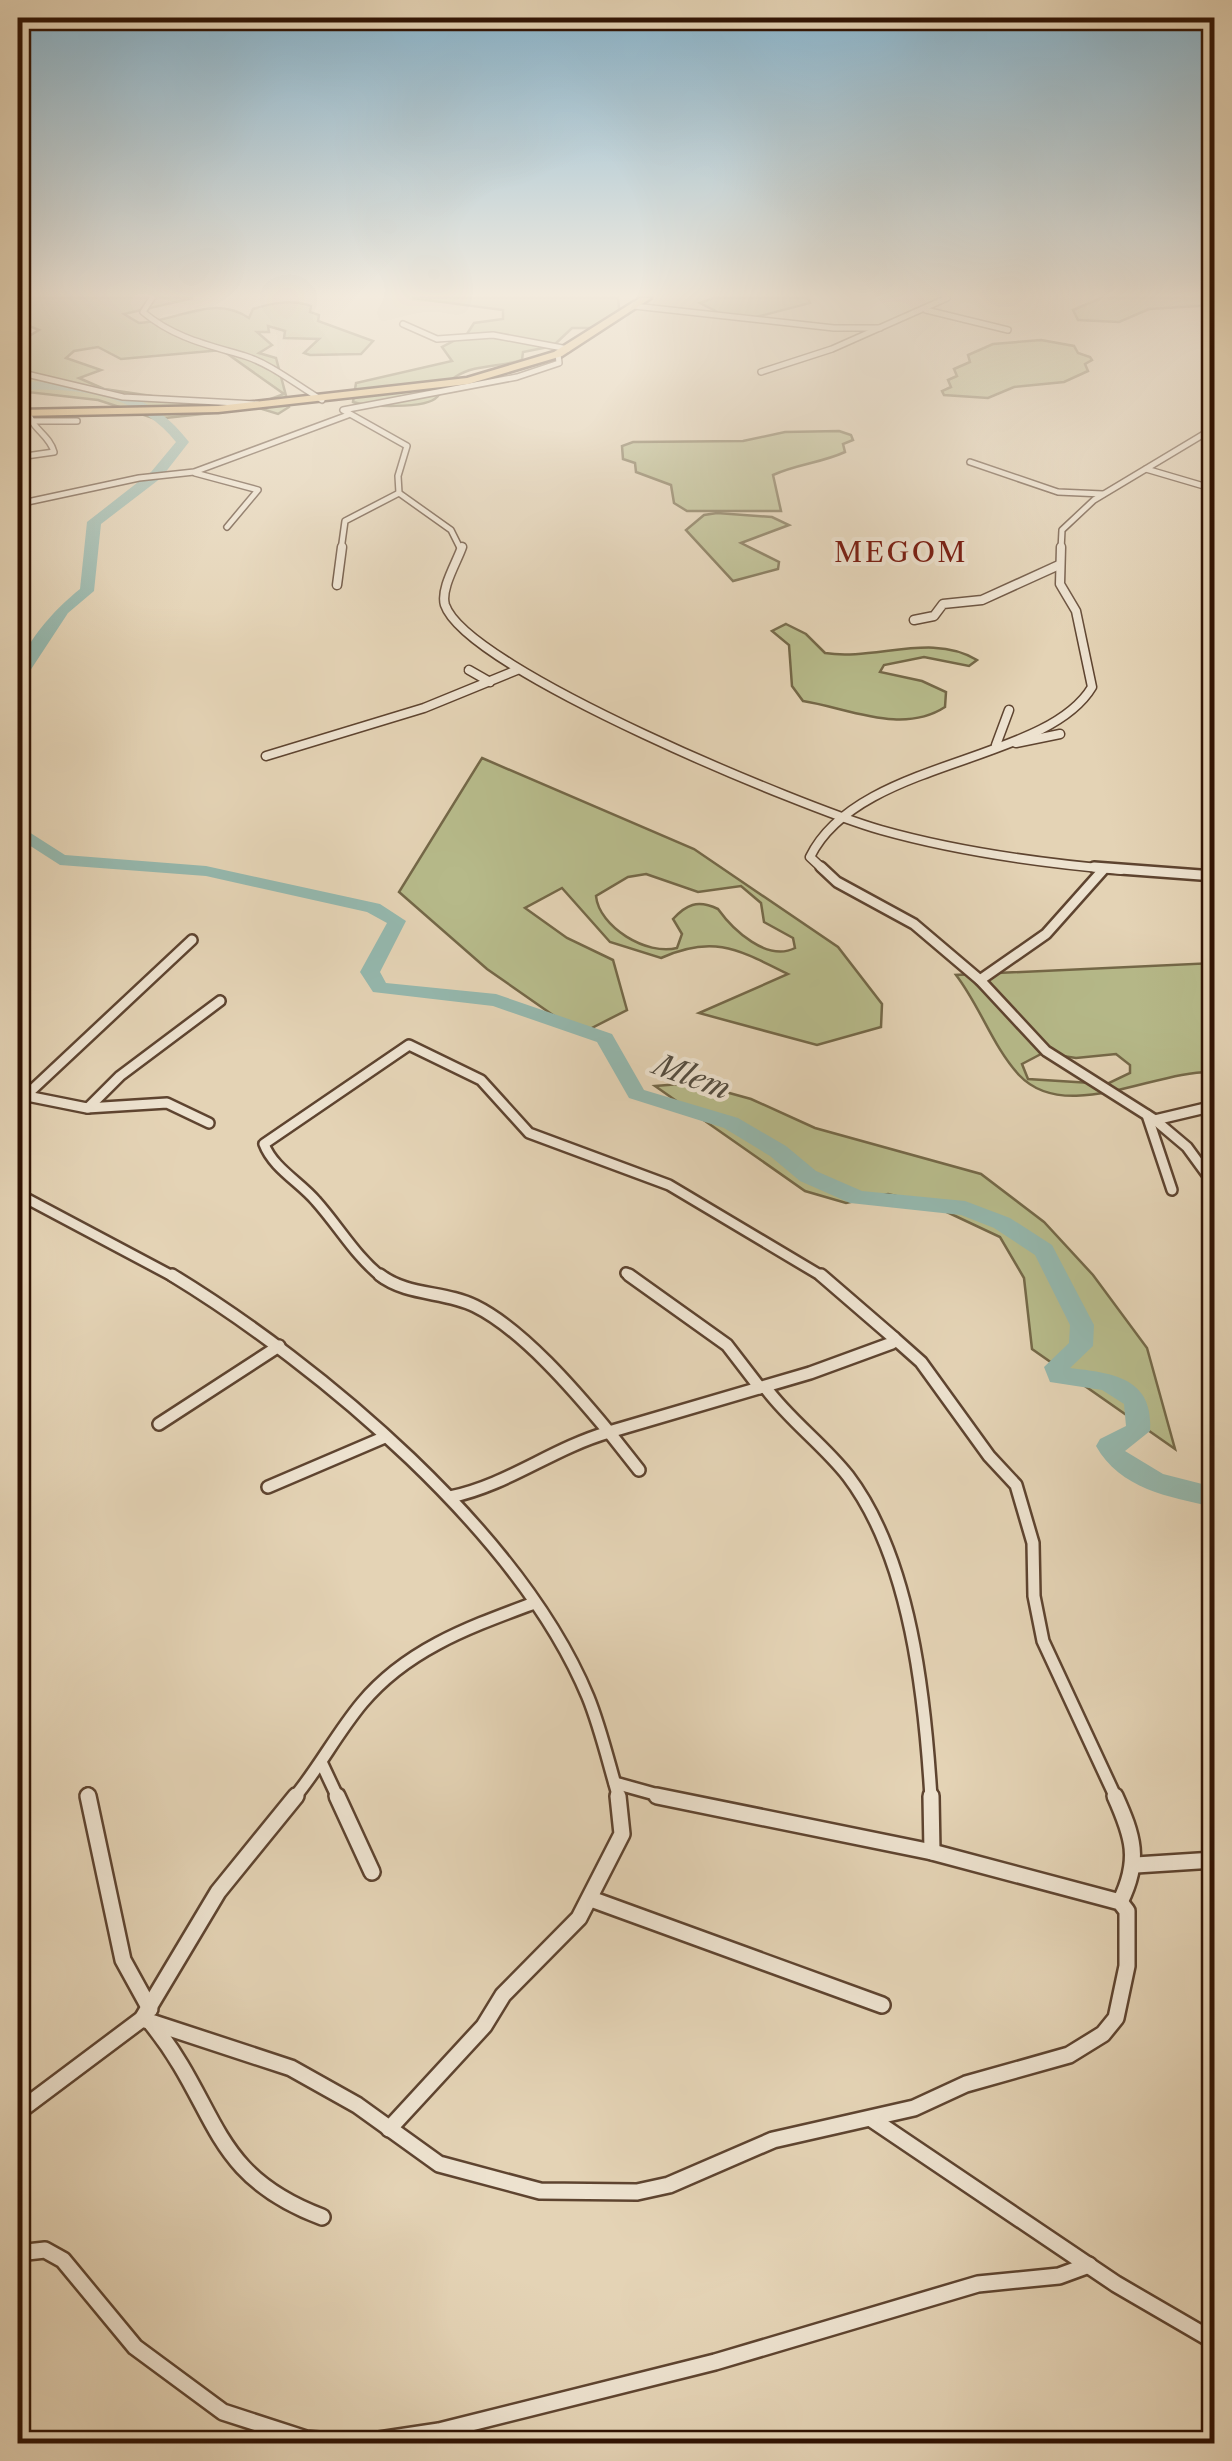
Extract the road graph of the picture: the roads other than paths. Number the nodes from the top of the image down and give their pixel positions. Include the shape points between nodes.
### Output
1 (82, 413) edge
2 (24, 414) edge
3 (348, 414) joint
4 (77, 421) dead end
5 (1214, 428) edge
6 (970, 462) dead end
7 (18, 464) edge
8 (1146, 469) junction
9 (194, 472) junction
10 (1214, 490) edge
11 (399, 493) junction
12 (1104, 494) junction
13 (18, 504) edge
14 (226, 527) dead end
15 (1059, 565) junction
16 (337, 585) dead end
17 (914, 620) dead end
18 (469, 670) dead end
19 (516, 670) junction
20 (490, 682) junction
21 (1009, 710) dead end
22 (1060, 734) dead end
23 (996, 746) junction
24 (266, 756) dead end
25 (837, 816) junction
26 (1102, 870) junction
27 (1214, 876) edge
28 (192, 940) dead end
29 (980, 980) junction
30 (220, 1000) dead end
31 (22, 1100) edge
32 (1214, 1106) edge
33 (87, 1108) junction
34 (1151, 1117) junction
35 (209, 1122) dead end
36 (1214, 1184) edge
37 (1172, 1190) dead end
38 (18, 1194) edge
39 (626, 1273) dead end
40 (894, 1338) junction
41 (279, 1346) junction
42 (762, 1388) junction
43 (158, 1424) dead end
44 (611, 1433) junction
45 (385, 1437) junction
46 (638, 1470) dead end
47 (268, 1488) dead end
48 (450, 1498) junction
49 (534, 1603) junction
50 (322, 1764) junction
51 (615, 1783) junction
52 (88, 1794) dead end
53 (932, 1852) junction
54 (1214, 1860) edge
55 (1136, 1864) junction
56 (372, 1872) dead end
57 (591, 1898) junction
58 (1120, 1902) junction
59 (882, 2005) dead end
60 (148, 2017) junction
61 (18, 2112) edge
62 (873, 2120) junction
63 (389, 2129) junction
64 (322, 2216) dead end
65 (18, 2252) edge
66 (1088, 2266) junction
67 (1214, 2341) edge

1 - 2 highway
2 - 4 street
2 - 7 street via 54,452 26,456
3 - 9 street
3 - 11 street via 407,446
5 - 8 street
6 - 12 street via 1058,492
8 - 10 street
8 - 12 street
9 - 13 street
9 - 14 street via 258,490
11 - 16 street via 345,521
11 - 19 street via 460,541 446,608
12 - 15 street via 1062,530
15 - 17 street via 982,600 943,604 934,616
15 - 23 street via 1091,692 1060,718
18 - 20 street
19 - 20 street
19 - 25 street
20 - 24 street
21 - 23 street
22 - 23 street
23 - 25 street
25 - 26 street via 994,856
25 - 29 street via 811,850 818,868 914,924
26 - 27 street
26 - 29 street via 1062,920
28 - 31 street
29 - 34 street via 1046,1051
30 - 33 street
31 - 33 street
32 - 34 street
33 - 35 street via 167,1103
34 - 36 street via 1187,1147
34 - 37 street
38 - 41 street via 142,1257
39 - 42 street via 727,1345
40 - 42 street
40 - 44 street via 835,1284 742,1225 670,1185 529,1133 481,1080 409,1046 264,1144 360,1260 392,1284 472,1304 500,1321
40 - 55 street via 1016,1485 1026,1507 1043,1641 1134,1838
41 - 43 street
41 - 45 street
42 - 44 street
42 - 53 street via 847,1474 886,1550 925,1716
44 - 46 street
44 - 48 street via 565,1445 488,1488
45 - 47 street
45 - 48 street
48 - 49 street via 488,1536
49 - 50 street via 420,1650 360,1704
49 - 51 street via 588,1697
50 - 56 street
50 - 60 street via 218,1892
51 - 53 street
51 - 57 street via 622,1834
52 - 60 street via 122,1960
53 - 58 street
54 - 55 street
55 - 58 street
57 - 59 street
57 - 63 street via 560,1942 503,1995 484,2026
58 - 62 street via 1127,1912 1126,1979 1116,2018 1103,2034 1069,2055
60 - 61 street
60 - 63 street via 291,2068
60 - 64 street via 180,2060 234,2163 264,2194
62 - 63 street via 773,2140 669,2185 586,2195 540,2191 439,2164
62 - 66 street
65 - 66 street via 46,2250 63,2260 135,2347 223,2412 306,2439 359,2444 421,2435 716,2362 978,2284 1059,2276
66 - 67 street

